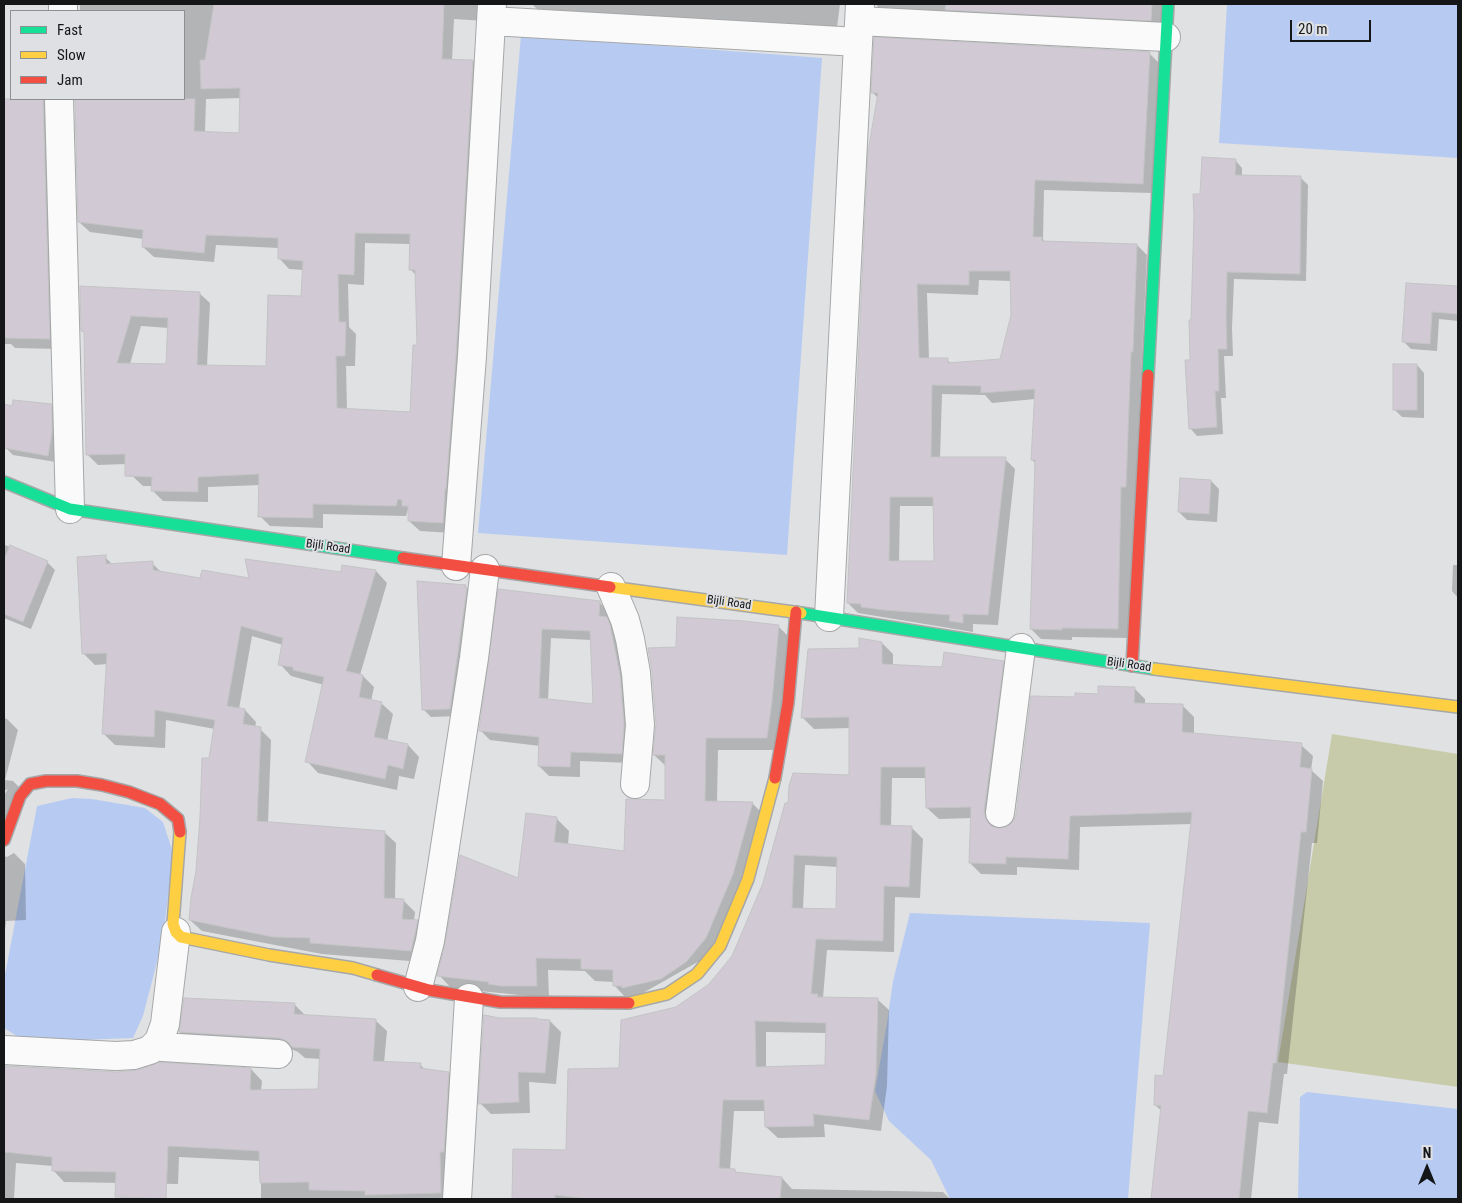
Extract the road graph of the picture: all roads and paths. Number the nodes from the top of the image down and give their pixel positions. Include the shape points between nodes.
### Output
1 (1168, 4) edge
2 (491, 13) edge
3 (859, 22) edge
4 (1166, 37) junction
5 (59, 100) edge
6 (4, 482) edge
7 (70, 509) junction
8 (456, 566) junction
9 (486, 569) junction
10 (611, 587) junction
11 (796, 612) junction
12 (829, 617) junction
13 (1021, 648) junction
14 (1132, 666) junction
15 (1458, 707) edge
16 (635, 784) dead end
17 (1000, 813) dead end
18 (4, 840) edge
19 (176, 932) junction
20 (418, 987) junction
21 (469, 998) junction
22 (159, 1041) junction
23 (4, 1050) edge
24 (278, 1054) dead end
25 (456, 1199) edge

1 - 4 street
2 - 3 street
2 - 8 street via 472,356
3 - 4 street
3 - 12 street
4 - 14 street
5 - 7 street
6 - 7 street, Bijli Road
7 - 8 street, Bijli Road
8 - 9 street, Bijli Road
9 - 10 street, Bijli Road
9 - 20 street via 442,873
10 - 11 street, Bijli Road
10 - 16 street via 630,639 638,692 640,725
11 - 12 street, Bijli Road
11 - 21 street via 788,703 777,772 748,879 720,946 697,974 667,994 624,1004 500,1002
12 - 13 street, Bijli Road
13 - 14 street, Bijli Road
13 - 17 street
14 - 15 street, Bijli Road
18 - 19 street via 20,796 30,784 77,781 129,792 160,804 178,819 181,836 173,924
19 - 20 street via 181,937 269,955 353,968
19 - 22 street via 165,1024
20 - 21 street
21 - 25 street
22 - 23 street via 150,1050 134,1056
22 - 24 street via 162,1047

